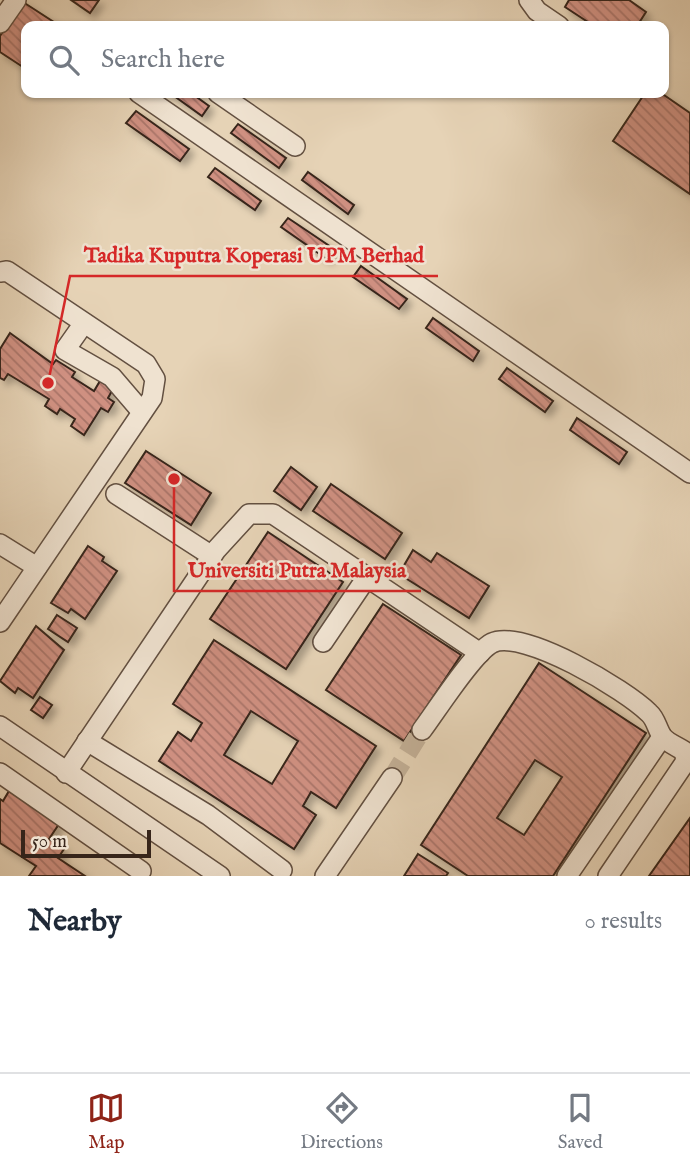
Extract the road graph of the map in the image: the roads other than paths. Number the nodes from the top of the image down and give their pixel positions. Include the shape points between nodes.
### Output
1 (16, 0) edge
2 (529, 0) edge
3 (552, 21) edge
4 (0, 23) edge
5 (146, 98) edge
6 (225, 98) edge
7 (295, 146) dead end
8 (0, 272) edge
9 (84, 323) junction
10 (142, 412) junction
11 (690, 473) edge
12 (116, 494) dead end
13 (0, 544) edge
14 (212, 556) junction
15 (37, 568) junction
16 (367, 577) junction
17 (7, 595) edge
18 (0, 622) edge
19 (323, 642) dead end
20 (480, 653) junction
21 (0, 726) edge
22 (422, 730) tunnel mouth
23 (662, 737) junction
24 (87, 741) junction
25 (688, 762) edge
26 (66, 772) junction
27 (0, 773) edge
28 (392, 778) tunnel mouth
29 (282, 870) dead end
30 (141, 871) dead end
31 (220, 876) edge
32 (326, 876) edge
33 (567, 876) edge
34 (608, 876) edge

1 - 4 street
2 - 3 street
5 - 11 street
6 - 7 street
8 - 9 street via 7,271
9 - 10 street via 150,368 154,392
9 - 10 street via 65,349 112,377
10 - 15 street
12 - 14 street
13 - 15 street
14 - 16 street via 249,513 261,512 273,514
14 - 24 street
15 - 17 street
16 - 19 street
16 - 20 street
17 - 18 street
20 - 22 street
20 - 23 street via 493,642 511,639 531,644 615,687 650,713
21 - 26 street
23 - 25 street via 684,751
23 - 33 street
24 - 26 street
24 - 29 street via 208,816
25 - 34 street
26 - 31 street
27 - 30 street
28 - 32 street

